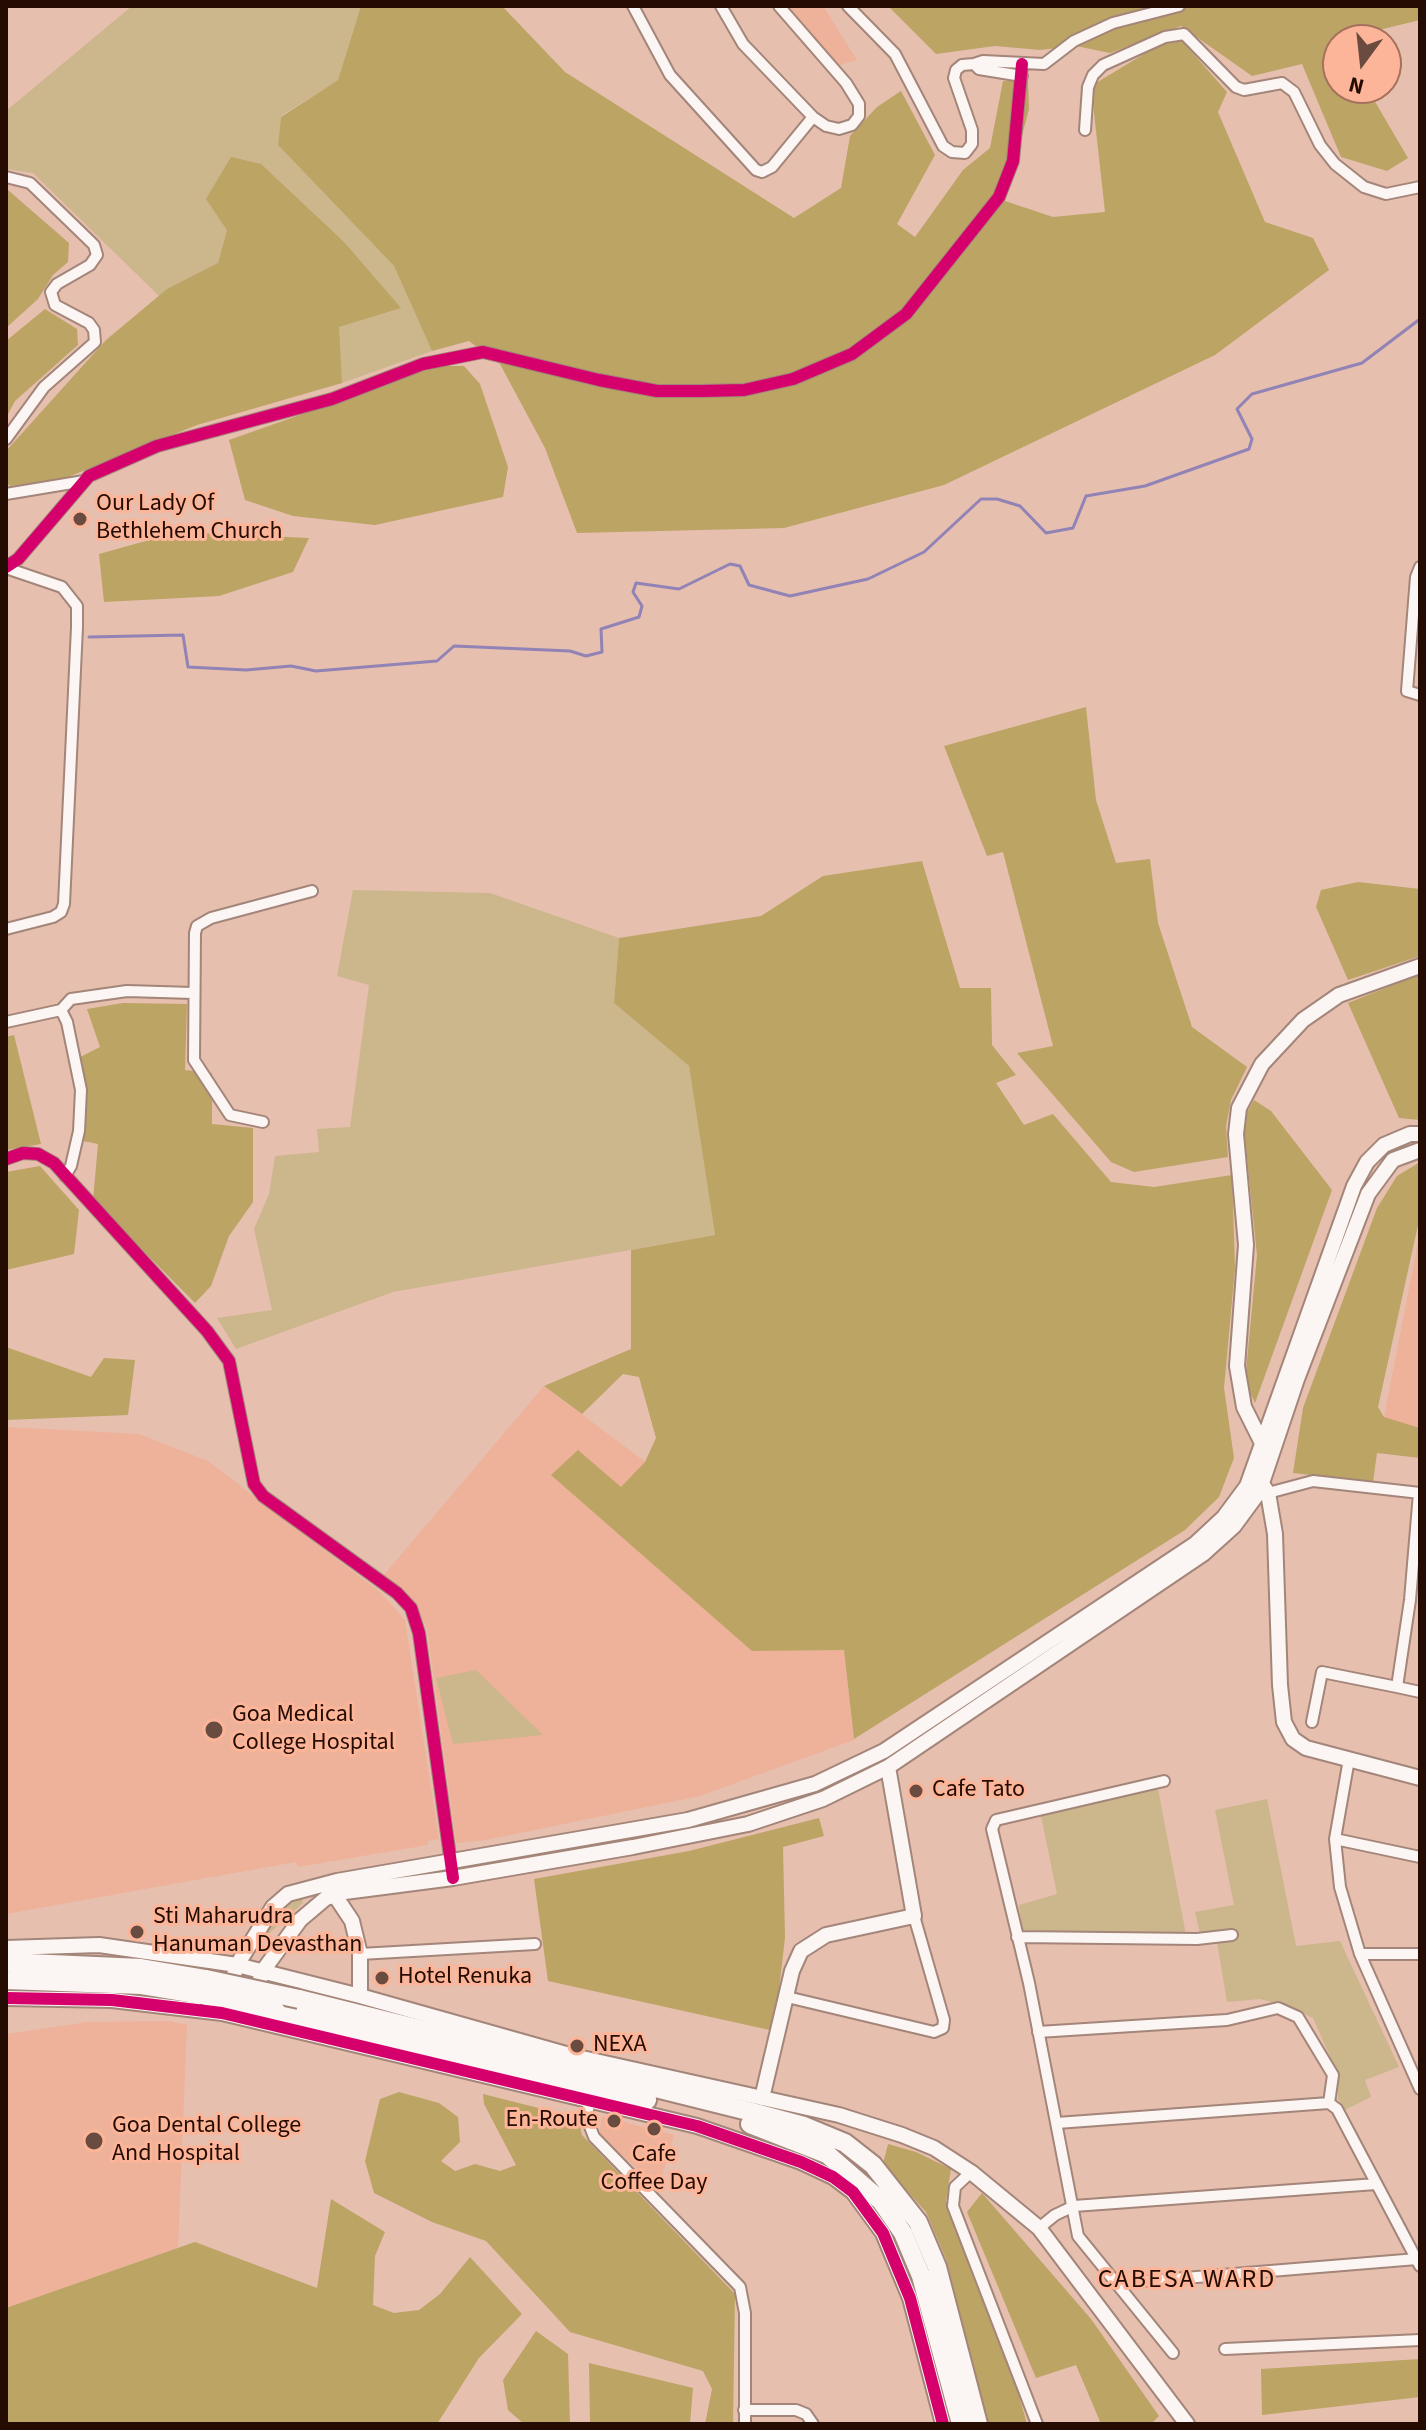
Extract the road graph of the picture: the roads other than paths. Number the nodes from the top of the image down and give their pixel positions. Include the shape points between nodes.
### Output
1 (633, 6) edge
2 (721, 6) edge
3 (779, 6) edge
4 (848, 6) edge
5 (1179, 6) edge
6 (1022, 70) junction
7 (813, 117) junction
8 (1085, 130) dead end
9 (6, 177) edge
10 (1420, 187) edge
11 (6, 439) edge
12 (84, 481) junction
13 (6, 494) edge
14 (1420, 567) edge
15 (6, 568) edge
16 (1420, 695) edge
17 (312, 891) dead end
18 (6, 929) edge
19 (1420, 966) edge
20 (193, 993) junction
21 (61, 1010) junction
22 (6, 1022) edge
23 (263, 1122) dead end
24 (1420, 1134) edge
25 (1420, 1150) edge
26 (6, 1159) edge
27 (65, 1176) junction
28 (1262, 1445) junction
29 (1271, 1459) junction
30 (1261, 1483) junction
31 (1420, 1493) edge
32 (1397, 1687) junction
33 (1420, 1692) edge
34 (1312, 1722) dead end
35 (1349, 1759) junction
36 (888, 1767) junction
37 (1420, 1778) edge
38 (1164, 1781) dead end
39 (1335, 1839) junction
40 (1420, 1857) edge
41 (452, 1871) junction
42 (331, 1889) junction
43 (914, 1916) junction
44 (1232, 1935) dead end
45 (1017, 1937) junction
46 (535, 1944) dead end
47 (6, 1948) edge
48 (360, 1954) junction
49 (1360, 1954) junction
50 (1420, 1954) edge
51 (6, 1962) edge
52 (237, 1965) junction
53 (262, 1972) junction
54 (142, 1977) junction
55 (6, 1980) edge
56 (204, 1987) junction
57 (360, 1996) junction
58 (787, 1997) junction
59 (6, 1998) edge
60 (222, 2013) junction
61 (249, 2019) junction
62 (1038, 2032) junction
63 (1419, 2086) edge
64 (762, 2098) junction
65 (589, 2101) junction
66 (1329, 2103) junction
67 (1057, 2123) junction
68 (971, 2172) junction
69 (1376, 2184) junction
70 (1074, 2206) junction
71 (1039, 2228) junction
72 (1418, 2262) edge
73 (1148, 2281) dead end
74 (1420, 2340) edge
75 (1225, 2349) dead end
76 (1173, 2353) dead end
77 (744, 2410) junction
78 (1186, 2423) edge
79 (745, 2424) edge
80 (813, 2424) edge
81 (943, 2424) edge
82 (961, 2424) edge
83 (978, 2424) edge
84 (1037, 2424) edge

1 - 7 street via 670,75 756,170 772,167
2 - 7 street via 743,44
3 - 7 street via 859,104 852,125 839,129
4 - 6 street via 895,54 943,146 952,152 965,153 972,144 956,70 983,61
5 - 6 street via 1100,29 1044,64
6 - 12 street via 1013,161 999,197 896,324 821,368 744,390 657,391 483,352 423,364 332,399 157,446
8 - 10 street via 1088,87 1103,65 1184,34 1236,87 1282,83 1294,92 1320,145 1364,187 1386,194
9 - 11 street via 30,183 94,245 97,255 51,292 55,305 89,323 95,342 44,387
12 - 13 street
12 - 15 street
14 - 16 street via 1407,691
15 - 18 street via 62,587 77,606 77,627 64,904 53,917
17 - 20 street via 201,922 195,933
19 - 28 main road via 1339,995 1303,1020 1262,1064 1239,1108 1236,1134 1246,1245 1237,1366 1244,1407
20 - 21 street via 127,991 71,999
20 - 23 street via 194,1060 230,1115
21 - 22 street
21 - 27 street via 81,1090 79,1131
24 - 28 main road via 1384,1145 1354,1186
25 - 29 main road via 1393,1160 1368,1194
26 - 27 street via 38,1154
27 - 41 street via 229,1361 246,1456 263,1496 411,1608 419,1633
28 - 29 main road
28 - 30 main road
29 - 30 main road
30 - 31 street via 1313,1481
30 - 35 main road via 1275,1534 1284,1722 1293,1739 1306,1748
30 - 36 main road via 1234,1526 1203,1554
30 - 41 main road via 1195,1544 861,1763 779,1797
31 - 32 street
32 - 33 street
32 - 34 street via 1322,1672
35 - 37 main road
35 - 39 street
36 - 41 main road via 823,1799 748,1824
36 - 43 main road
38 - 45 street via 993,1823
39 - 40 street
39 - 49 street via 1340,1887
41 - 42 main road
42 - 48 main road via 352,1921
42 - 52 main road via 288,1894 273,1907
42 - 53 main road via 300,1920
43 - 58 main road via 826,1935 801,1951
43 - 58 street via 943,2028 934,2032
44 - 45 street
45 - 62 street
46 - 48 street
47 - 52 main road via 99,1945
48 - 57 main road
49 - 50 street
49 - 63 street
51 - 54 highway via 86,1963
52 - 53 main road
52 - 60 main road
53 - 57 main road
53 - 61 main road
54 - 55 highway
54 - 56 highway
56 - 82 highway, bridge via 277,2012 749,2123 827,2154 881,2201 903,2233 921,2276
56 - 83 highway, bridge via 299,1999 752,2112 845,2143 873,2165 918,2222 937,2267
57 - 64 main road via 597,2061
58 - 64 main road
59 - 60 main road via 112,2000
60 - 61 main road
61 - 65 main road
62 - 66 street via 1227,2020 1278,2008 1298,2017 1333,2075
62 - 67 street
64 - 68 main road via 902,2135
65 - 77 street via 587,2119 594,2137 740,2287 745,2313
65 - 81 main road via 697,2126 801,2162 853,2192 883,2233 910,2298
66 - 67 street
66 - 69 street
67 - 70 street
68 - 71 main road
68 - 84 street via 955,2187 953,2206
69 - 70 street
69 - 72 street
70 - 71 street
70 - 76 street via 1078,2236
71 - 78 main road
72 - 73 street
74 - 75 street
77 - 79 street
77 - 80 street via 796,2410

